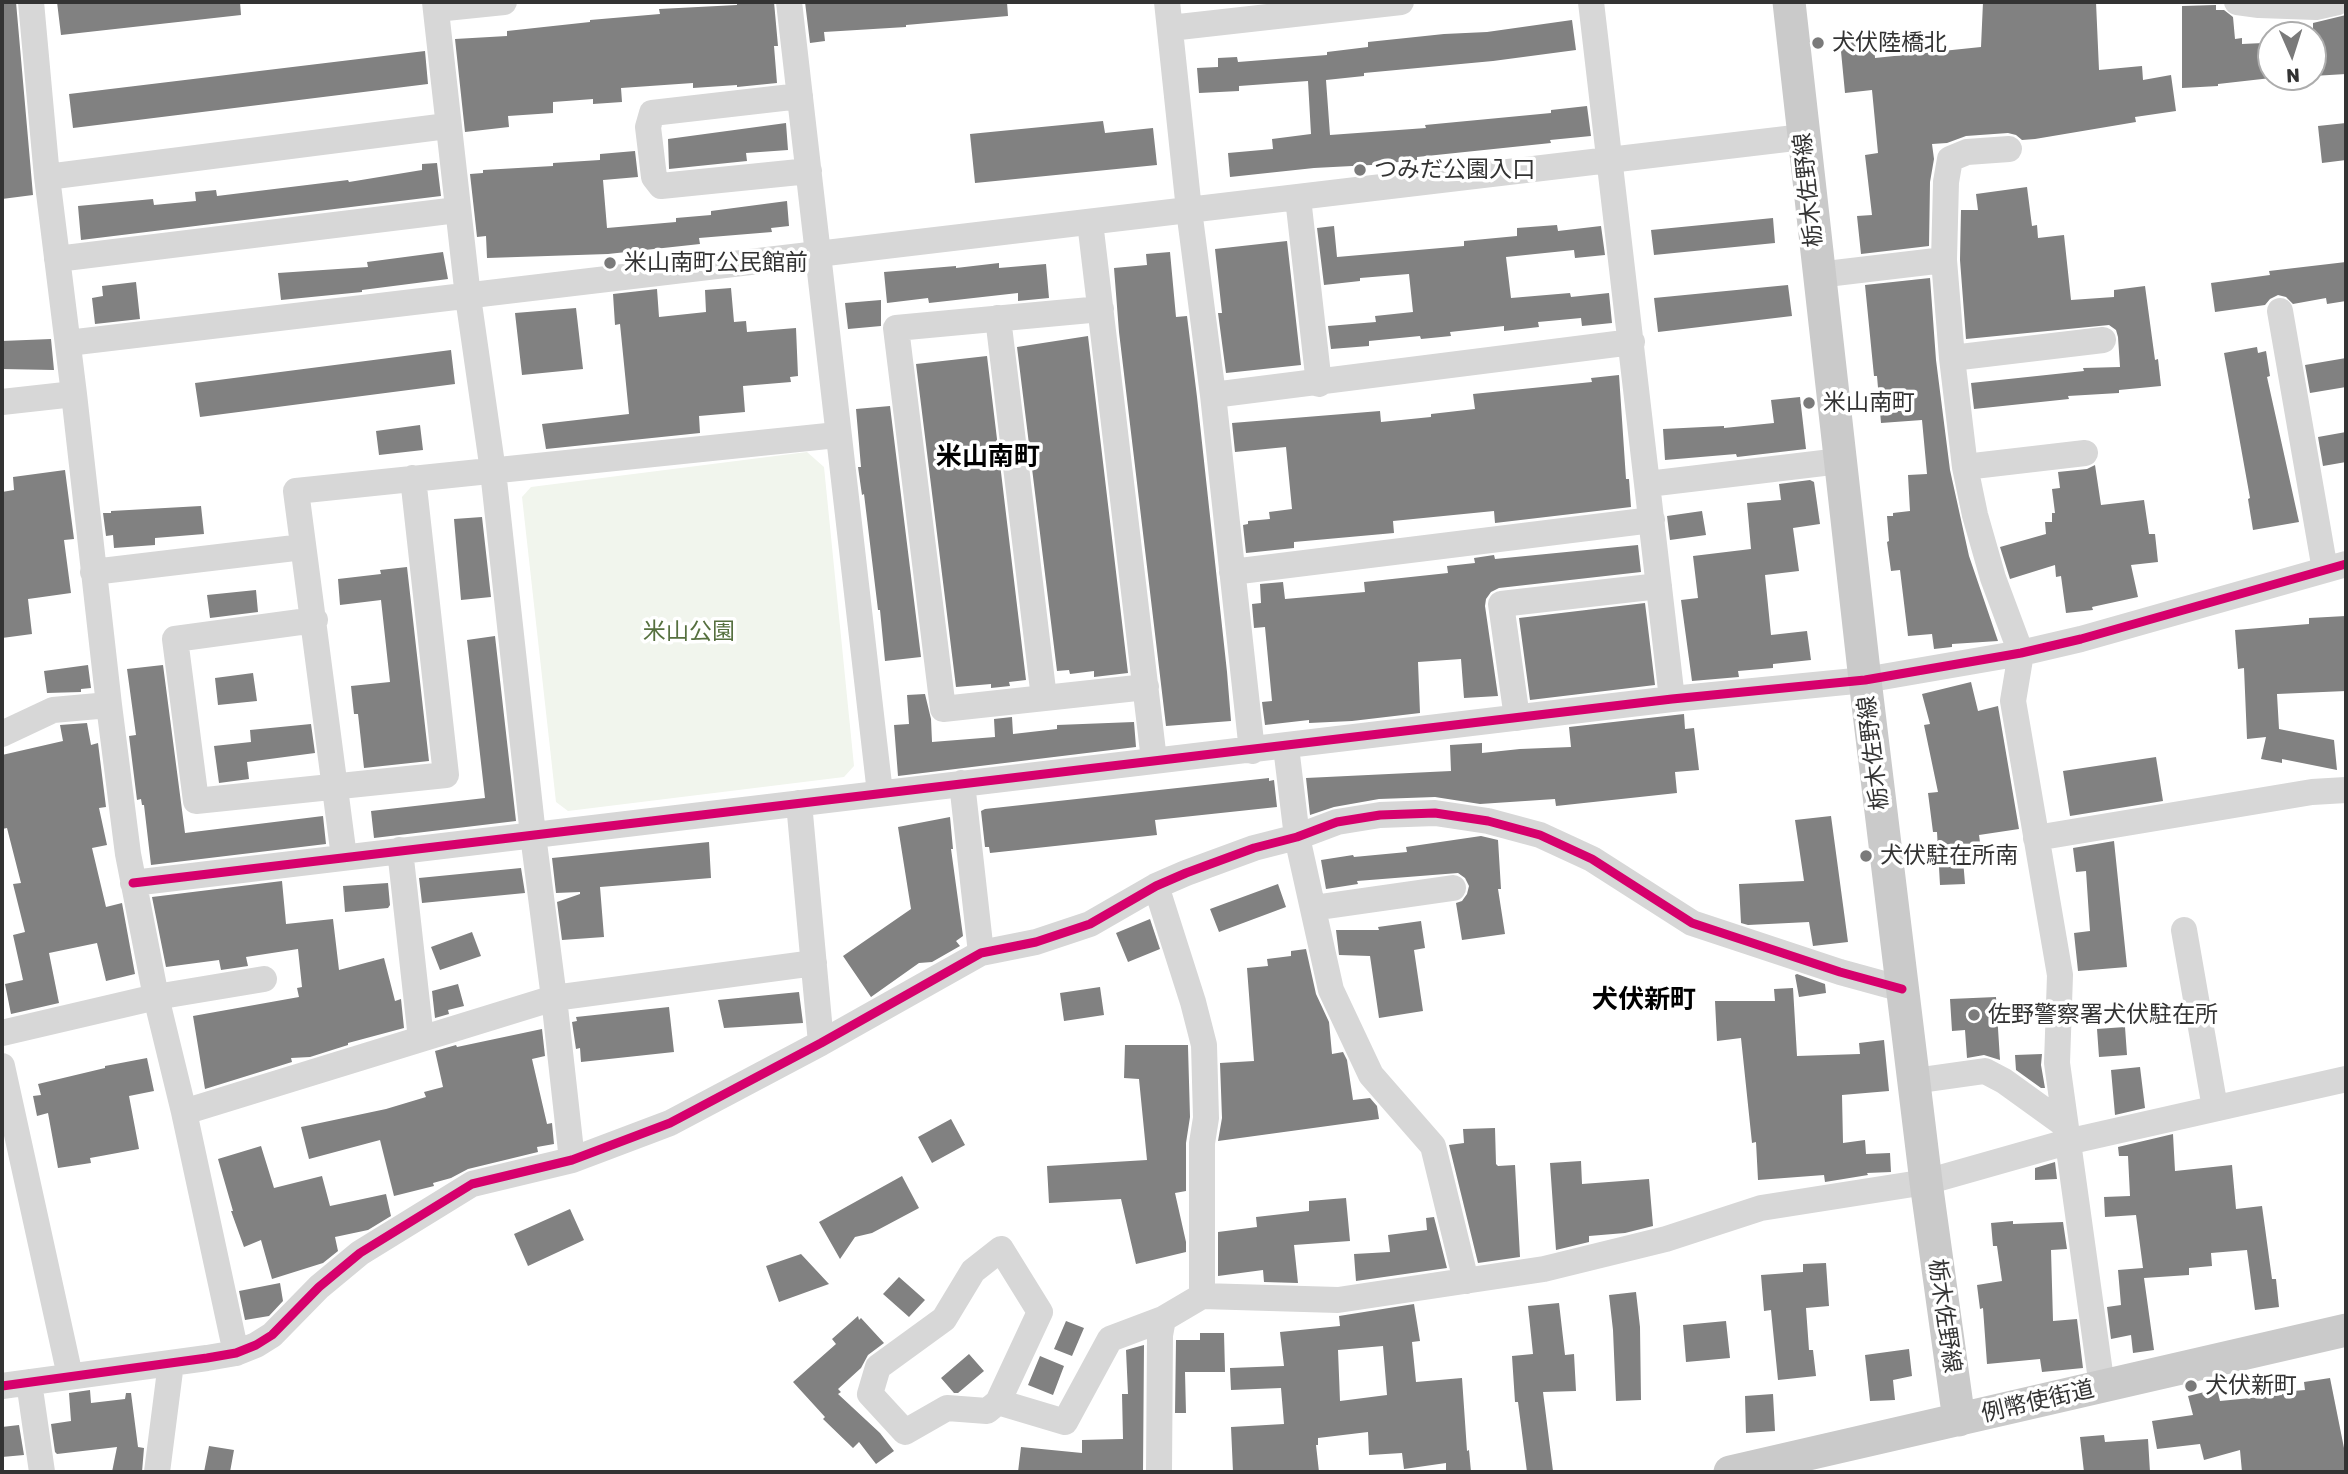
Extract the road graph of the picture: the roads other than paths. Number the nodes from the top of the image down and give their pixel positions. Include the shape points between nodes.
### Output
1 (31, 2) edge
2 (504, 2) edge
3 (789, 2) edge
4 (1167, 2) edge
5 (1401, 2) edge
6 (1591, 2) edge
7 (1789, 2) edge
8 (2237, 2) edge
9 (2338, 2) edge
10 (435, 6) edge
11 (1170, 28) junction
12 (800, 96) junction
13 (447, 127) junction
14 (1803, 137) junction
15 (2009, 149) dead end
16 (1610, 160) junction
17 (809, 170) junction
18 (47, 177) junction
19 (1298, 198) junction
20 (457, 211) junction
21 (1189, 211) junction
22 (1090, 222) junction
23 (818, 255) junction
24 (57, 259) junction
25 (1944, 260) junction
26 (1818, 275) junction
27 (468, 297) junction
28 (1101, 309) junction
29 (2280, 311) dead end
30 (998, 318) junction
31 (2103, 340) dead end
32 (1632, 342) junction
33 (68, 343) junction
34 (1952, 358) junction
35 (1319, 383) junction
36 (75, 394) junction
37 (1213, 396) junction
38 (2, 402) edge
39 (837, 435) junction
40 (2085, 453) dead end
41 (1840, 461) junction
42 (1965, 467) junction
43 (493, 471) junction
44 (413, 478) junction
45 (1648, 484) junction
46 (1652, 520) junction
47 (303, 547) junction
48 (2336, 567) edge
49 (93, 572) junction
50 (1232, 572) junction
51 (1659, 586) junction
52 (314, 620) junction
53 (2021, 653) junction
54 (1865, 680) junction
55 (1146, 687) junction
56 (1044, 698) junction
57 (1672, 699) junction
58 (108, 705) junction
59 (1517, 718) junction
60 (2, 734) edge
61 (1286, 747) junction
62 (1252, 751) junction
63 (1154, 760) junction
64 (962, 783) junction
65 (336, 785) junction
66 (2346, 790) edge
67 (880, 793) junction
68 (799, 803) junction
69 (533, 835) junction
70 (1297, 837) junction
71 (2036, 838) junction
72 (400, 850) junction
73 (344, 857) junction
74 (133, 883) junction
75 (1156, 886) junction
76 (1453, 888) dead end
77 (1313, 908) junction
78 (2184, 930) dead end
79 (981, 953) junction
80 (814, 963) junction
81 (264, 979) dead end
82 (1902, 989) junction
83 (156, 997) junction
84 (554, 998) junction
85 (2, 1033) edge
86 (421, 1039) junction
87 (821, 1042) junction
88 (2, 1066) edge
89 (2346, 1079) edge
90 (1914, 1081) junction
91 (2215, 1108) junction
92 (184, 1112) junction
93 (2066, 1133) junction
94 (572, 1160) junction
95 (1926, 1182) junction
96 (1466, 1281) junction
97 (1202, 1296) junction
98 (1163, 1319) junction
99 (2346, 1330) edge
100 (236, 1353) junction
101 (171, 1363) junction
102 (70, 1376) junction
103 (29, 1382) junction
104 (2, 1386) edge
105 (2102, 1387) junction
106 (998, 1402) junction
107 (1959, 1420) junction
108 (42, 1472) edge
109 (157, 1472) edge
110 (1159, 1472) edge
111 (1730, 1472) edge

1 - 18 street
2 - 10 street
3 - 12 street
4 - 11 street
5 - 11 street
6 - 16 street
7 - 14 main road, 栃木佐野線
8 - 9 street via 2316,7
10 - 13 street
11 - 21 street
12 - 17 street
12 - 17 street via 652,113 648,127 654,177 661,186
13 - 18 street
13 - 20 street
14 - 16 street
14 - 26 main road, 栃木佐野線
15 - 25 street via 1967,152 1950,159
16 - 19 street
16 - 32 street
17 - 23 street
18 - 24 street
19 - 21 street
19 - 35 street
20 - 24 street
20 - 27 street
21 - 22 street
21 - 37 street
22 - 23 street
22 - 28 street
23 - 27 street
23 - 39 street
24 - 33 street
25 - 26 street
25 - 34 street
26 - 41 main road, 栃木佐野線
27 - 33 street
27 - 43 street
28 - 30 street
28 - 55 street
29 - 48 street
30 - 56 street
30 - 56 street via 896,328 943,709
31 - 34 street
32 - 35 street
32 - 45 street
33 - 36 street
34 - 42 street
35 - 37 street
36 - 38 street
36 - 49 street
37 - 50 street
39 - 43 street
39 - 67 street
40 - 42 street
41 - 45 street
41 - 54 main road, 栃木佐野線
42 - 53 street via 1993,578
43 - 44 street
43 - 69 street
44 - 47 street via 296,491
44 - 65 street via 446,775
45 - 46 street
46 - 50 street
46 - 51 street
47 - 49 street
47 - 52 street
48 - 53 street
49 - 58 street
50 - 62 street
51 - 57 street
51 - 59 street via 1501,604
52 - 65 street
52 - 65 street via 175,639 195,801
53 - 54 street
53 - 71 street via 2013,701
54 - 57 street
54 - 82 main road, 栃木佐野線
55 - 56 street
55 - 63 street
57 - 59 street
58 - 60 street via 53,710
58 - 74 street
59 - 61 street
61 - 62 street
61 - 70 street
62 - 63 street
63 - 64 street
64 - 67 street
64 - 79 street
65 - 73 street
66 - 71 street
67 - 68 street
68 - 69 street
68 - 80 street
69 - 72 street
69 - 84 street
70 - 75 street via 1214,861
70 - 77 street
70 - 82 street via 1337,822 1380,815 1435,813 1488,821 1540,835 1592,859 1692,923
71 - 93 street via 2060,975 2057,1063
72 - 73 street
72 - 86 street
73 - 74 street
74 - 83 street
75 - 79 street via 1090,923 1036,942
75 - 97 street via 1204,1045
76 - 77 street
77 - 96 street via 1331,990 1371,1075 1433,1146
78 - 91 street
79 - 87 street
80 - 84 street
80 - 87 street
81 - 83 street
82 - 90 main road, 栃木佐野線
83 - 85 street
83 - 92 street
84 - 86 street
84 - 94 street
86 - 92 street
87 - 94 street via 670,1123
88 - 102 street
89 - 91 street
90 - 93 street via 1985,1071 2004,1081
90 - 95 main road, 栃木佐野線
91 - 93 street
92 - 100 street
93 - 95 street
93 - 105 street
94 - 100 street via 472,1184 360,1252 272,1335
95 - 96 street via 1783,1203 1627,1249
95 - 107 main road, 栃木佐野線
96 - 97 street via 1338,1300
97 - 98 street
98 - 106 street via 1110,1339 1065,1422
98 - 110 street
99 - 105 main road, 例幣使街道
100 - 101 street
101 - 102 street
101 - 109 street
102 - 103 street
103 - 104 street
103 - 108 street
105 - 107 main road, 例幣使街道
106 - 106 street via 1040,1312 1001,1249 973,1272 944,1319 878,1367 870,1394 905,1432 947,1408 987,1411
107 - 111 main road, 例幣使街道

